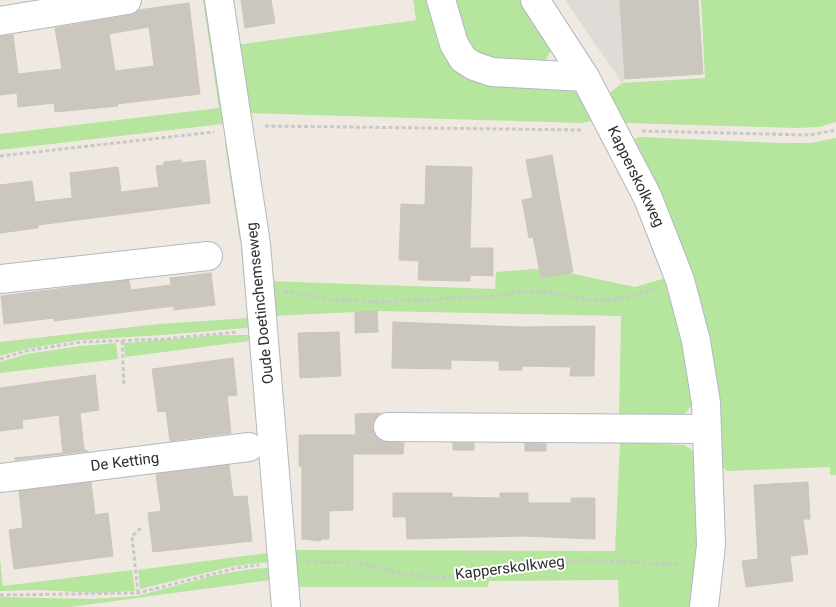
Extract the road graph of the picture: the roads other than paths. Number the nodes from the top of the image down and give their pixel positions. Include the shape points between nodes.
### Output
1 (127, 0) edge
2 (219, 0) edge
3 (441, 0) edge
4 (535, 0) edge
5 (98, 2) edge
6 (0, 21) edge
7 (585, 77) junction
8 (208, 256) dead end
9 (0, 279) edge
10 (388, 427) dead end
11 (707, 429) junction
12 (249, 447) dead end
13 (0, 478) edge
14 (286, 607) edge
15 (704, 607) edge

1 - 5 street
2 - 14 street, Oude Doetinchemseweg via 240,128 261,292
3 - 7 street via 454,44 463,59 474,66 492,72
4 - 7 street, Kapperskolkweg
5 - 6 street
7 - 11 street, Kapperskolkweg via 648,198 680,280 696,341
8 - 9 street
10 - 11 street
11 - 15 street, Kapperskolkweg via 711,545
12 - 13 street, De Ketting

